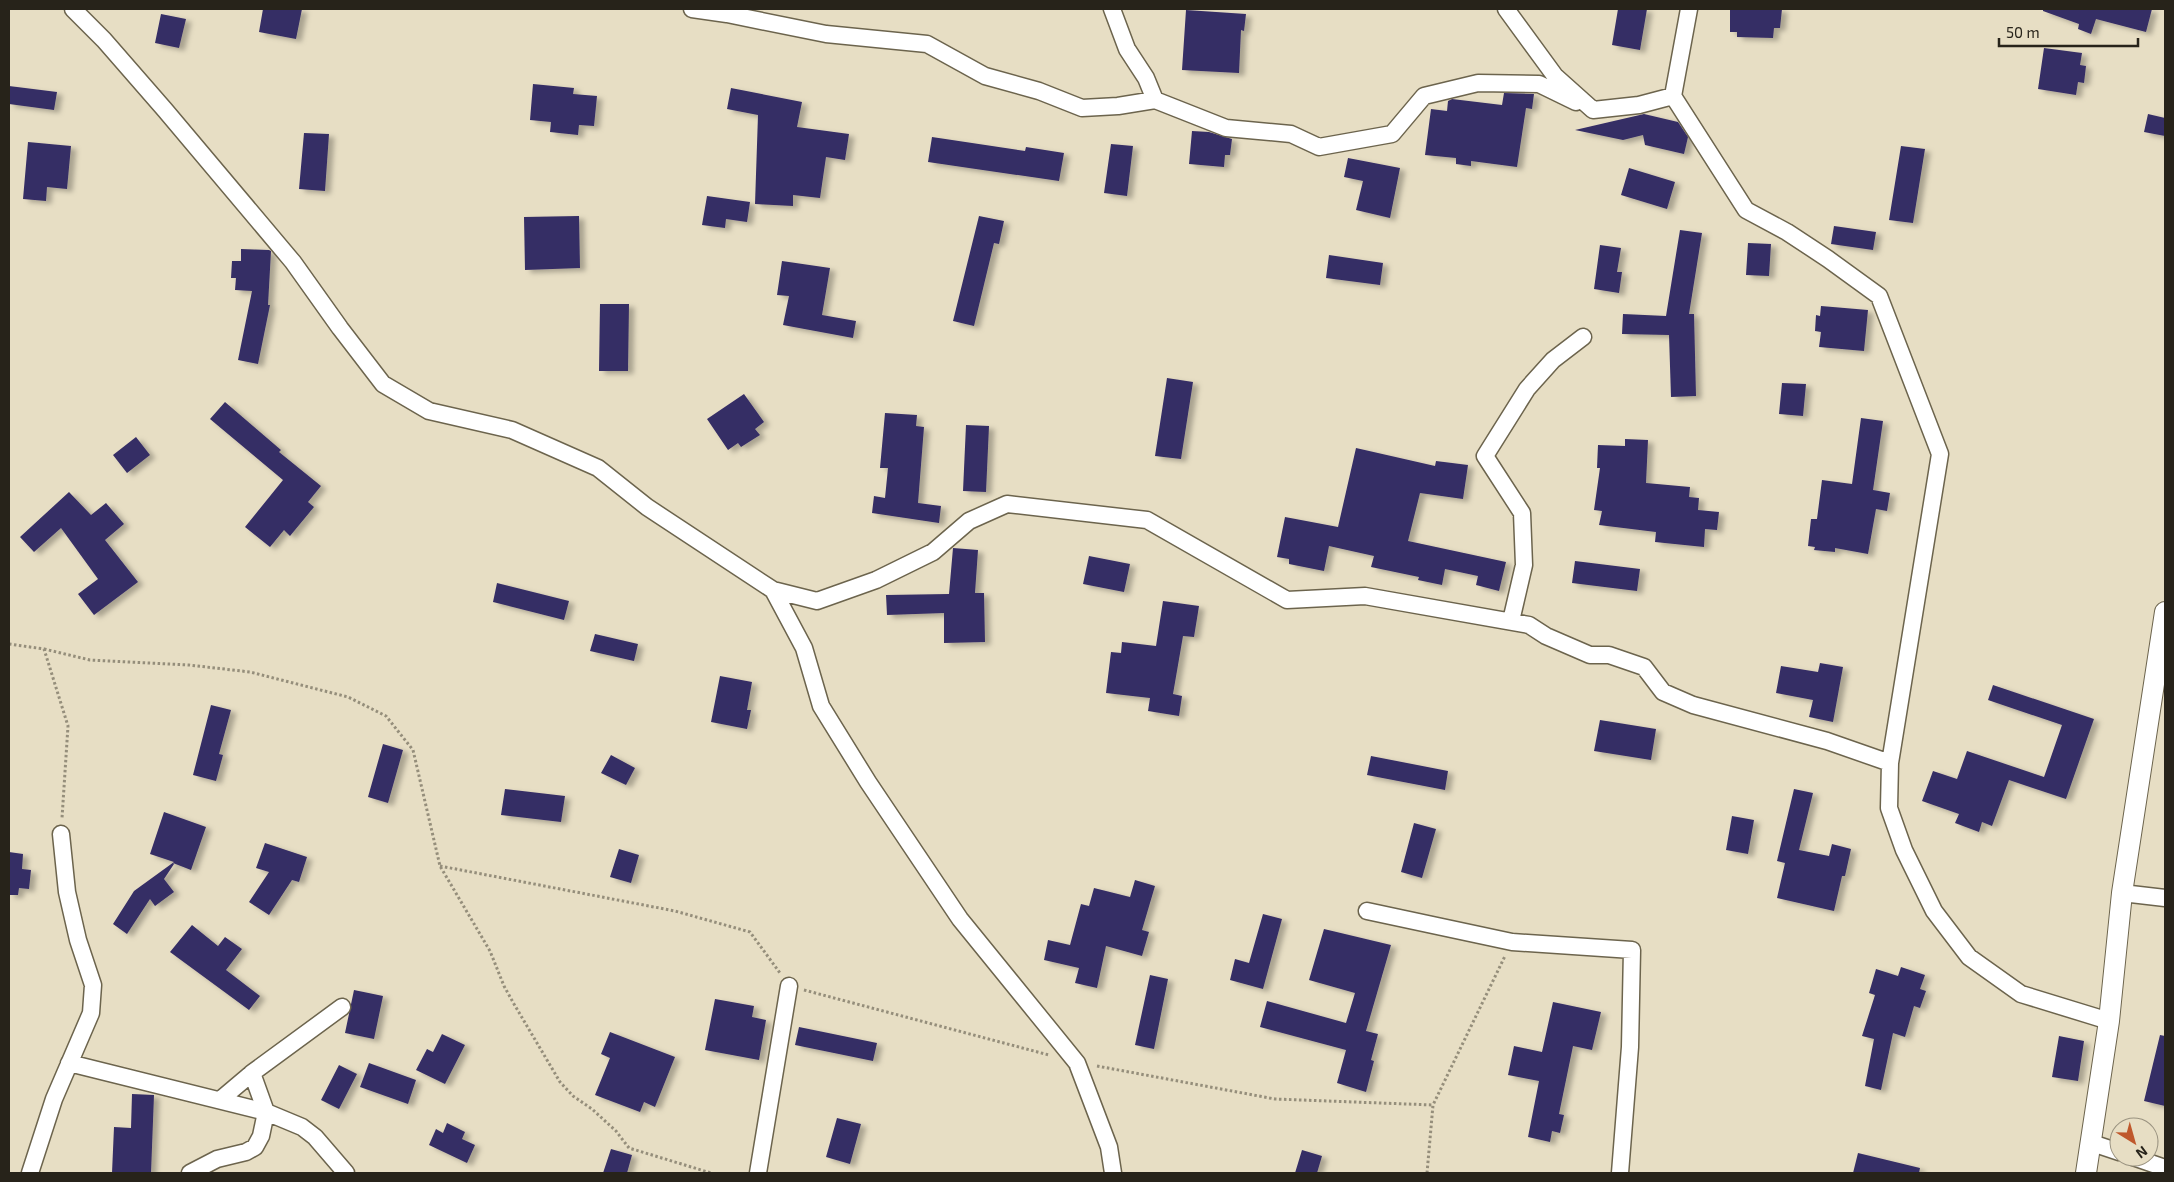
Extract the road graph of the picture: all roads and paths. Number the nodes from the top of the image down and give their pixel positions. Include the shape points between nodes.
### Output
1 (73, 9) edge
2 (692, 9) edge
3 (1112, 9) edge
4 (1506, 9) edge
5 (1689, 9) edge
6 (1673, 96) junction
7 (1155, 100) junction
8 (1593, 110) junction
9 (1583, 337) dead end
10 (773, 590) junction
11 (2165, 612) edge
12 (1511, 621) junction
13 (9, 644) edge
14 (44, 649) junction
15 (1890, 763) junction
16 (61, 834) joint
17 (440, 866) junction
18 (2122, 893) junction
19 (2165, 898) edge
20 (1367, 911) dead end
21 (1512, 942) junction
22 (789, 986) junction
23 (342, 1007) dead end
24 (2109, 1020) junction
25 (1077, 1062) junction
26 (69, 1063) junction
27 (252, 1073) junction
28 (220, 1100) junction
29 (1433, 1105) junction
30 (266, 1112) junction
31 (2092, 1143) junction
32 (2109, 1149) edge
33 (30, 1173) edge
34 (190, 1173) edge
35 (346, 1173) edge
36 (711, 1173) edge
37 (758, 1173) edge
38 (1113, 1173) edge
39 (1427, 1173) edge
40 (1620, 1173) edge
41 (2086, 1173) edge

1 - 10 street via 110,47 275,240 383,384 429,411 512,430 598,468 647,507
2 - 7 street via 826,34 927,44 985,76 1039,91 1082,108
3 - 7 street via 1127,49 1146,78
4 - 8 street via 1555,76
5 - 6 street
6 - 8 street via 1639,105
6 - 15 street via 1746,210 1804,242 1879,296 1940,454
7 - 8 street via 1226,128 1291,134 1320,147 1392,134 1424,96 1478,83 1539,84
9 - 12 street via 1553,360 1528,390 1485,456 1522,513 1524,565
10 - 12 street via 817,601 876,580 933,552 968,521 1007,504 1147,520 1287,600 1365,596
10 - 25 street via 804,648 821,706 868,782 960,919
11 - 18 street
12 - 15 street via 1529,625 1590,656 1609,655 1644,667 1663,692 1693,705 1827,741
13 - 14 path
14 - 16 path via 68,726
14 - 17 path via 90,660 250,672 348,697 386,716 414,750
15 - 24 street via 1889,808 1904,850 1934,911 1969,957 2021,994
16 - 26 street via 67,892 93,986 91,1013
17 - 22 path via 676,911 750,932
17 - 36 path via 560,1082 616,1131 629,1148
18 - 19 street
18 - 24 street
20 - 21 street
21 - 29 path
21 - 40 street via 1632,950 1630,1047
22 - 25 path
22 - 37 street
23 - 27 street
24 - 31 street
25 - 29 path via 1274,1099
25 - 38 street via 1109,1147
26 - 28 street
26 - 33 street via 45,1123
27 - 28 street
27 - 30 street
28 - 30 street
29 - 39 path
30 - 34 street via 255,1147 217,1159
30 - 35 street via 302,1127 316,1137
31 - 32 street
31 - 41 street

